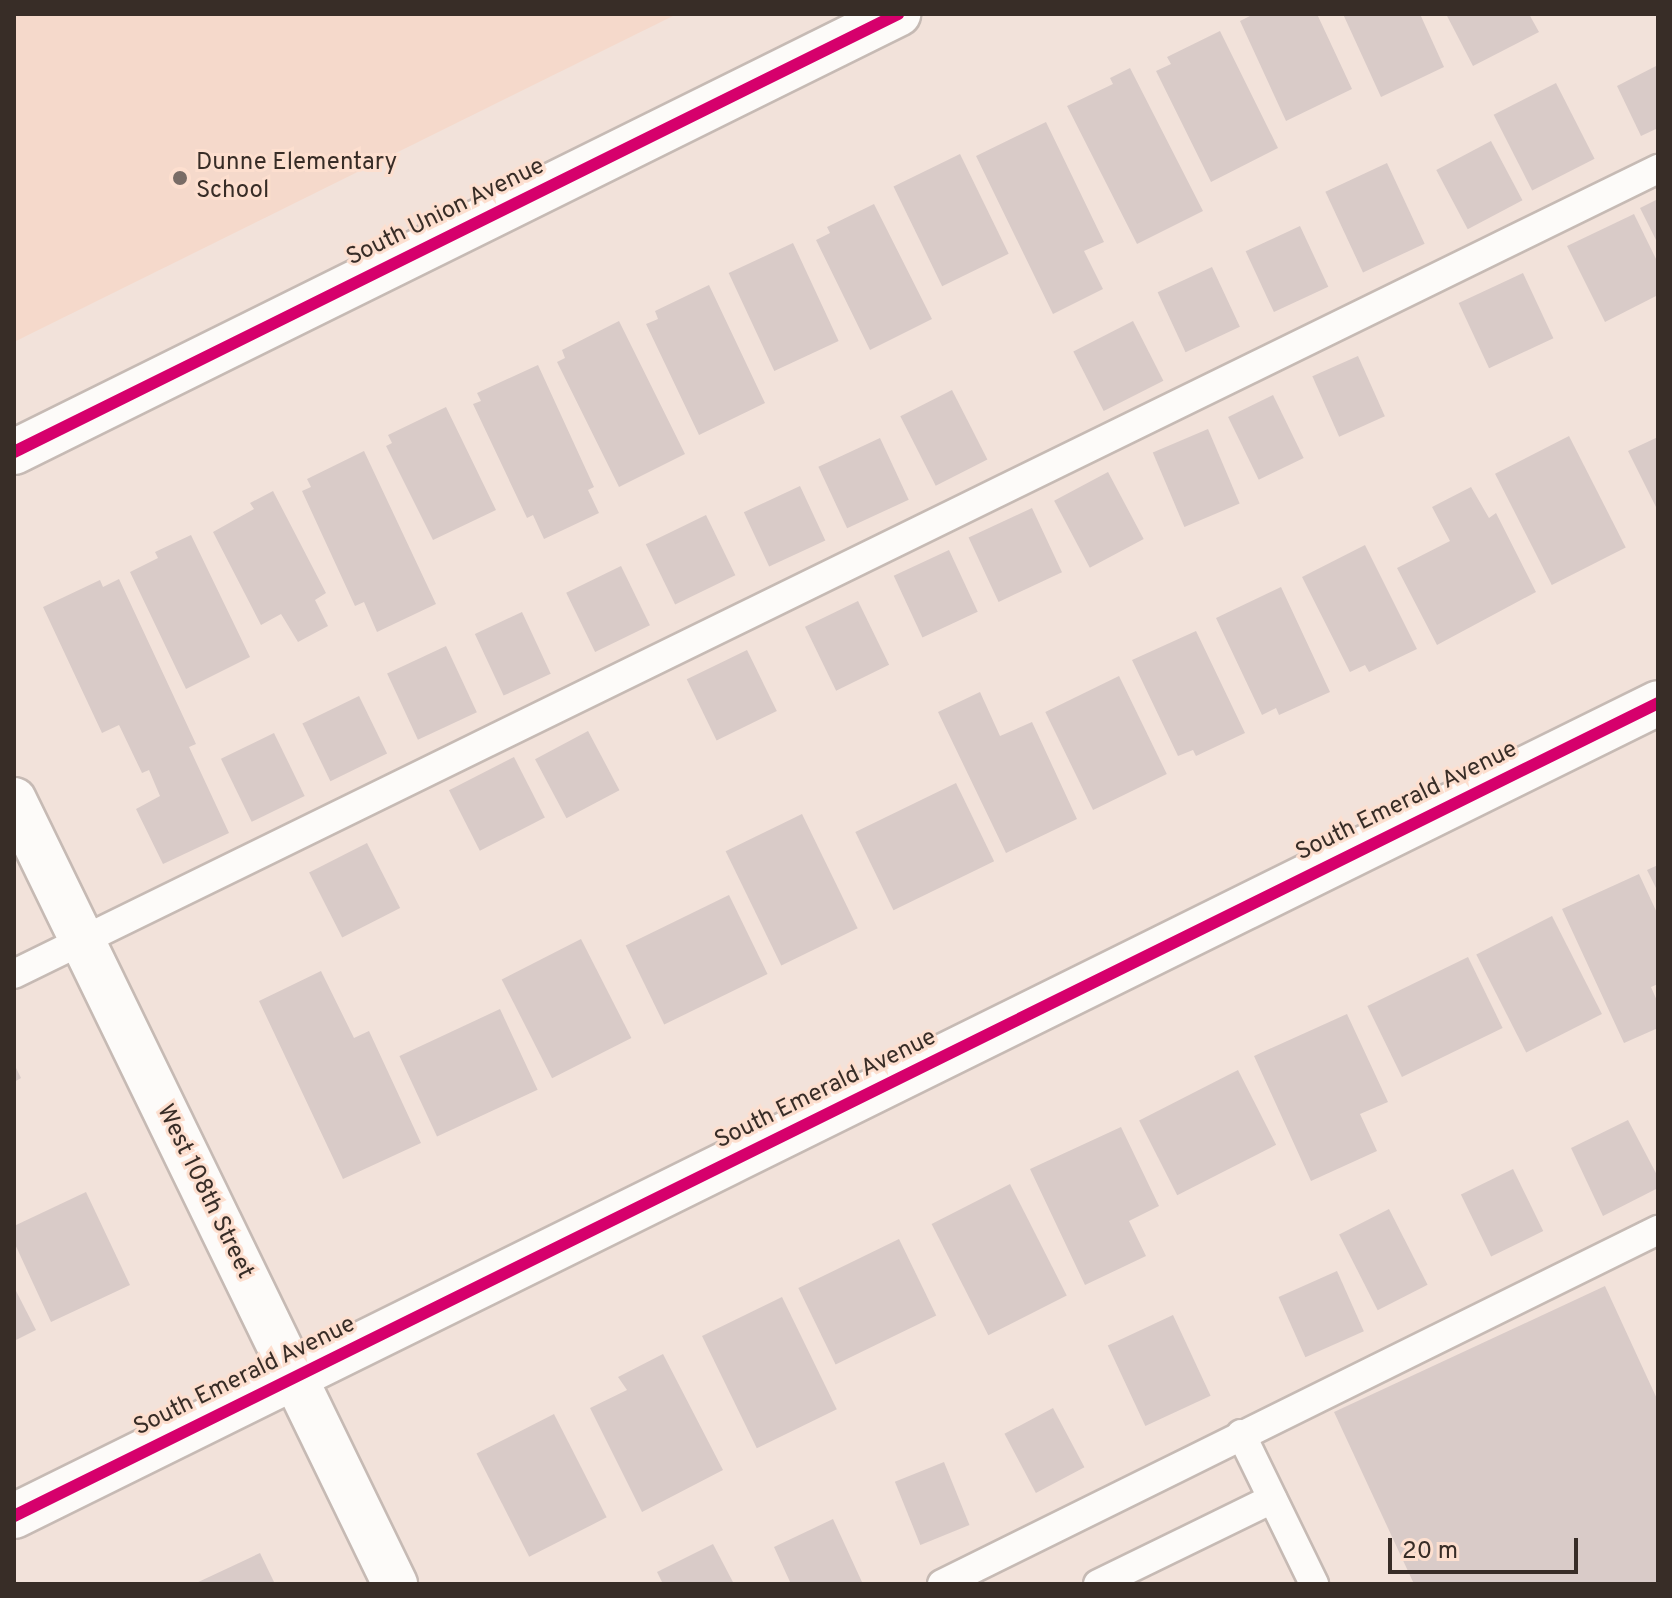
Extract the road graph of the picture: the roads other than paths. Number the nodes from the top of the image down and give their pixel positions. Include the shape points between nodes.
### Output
1 (898, 14) edge
2 (1658, 169) edge
3 (14, 452) edge
4 (1658, 703) edge
5 (14, 800) edge
6 (82, 940) junction
7 (14, 974) edge
8 (1658, 1230) edge
9 (294, 1378) junction
10 (1241, 1434) junction
11 (1272, 1499) junction
12 (14, 1516) edge
13 (395, 1584) edge
14 (942, 1584) edge
15 (1098, 1584) edge
16 (1314, 1584) edge

1 - 3 street, South Union Avenue
2 - 6 lane
4 - 9 street, South Emerald Avenue
5 - 6 street, West 108th Street
6 - 7 lane
6 - 9 street, West 108th Street
8 - 10 lane
9 - 12 street, South Emerald Avenue
9 - 13 street, West 108th Street
10 - 11 lane
10 - 14 lane
11 - 15 lane
11 - 16 lane

